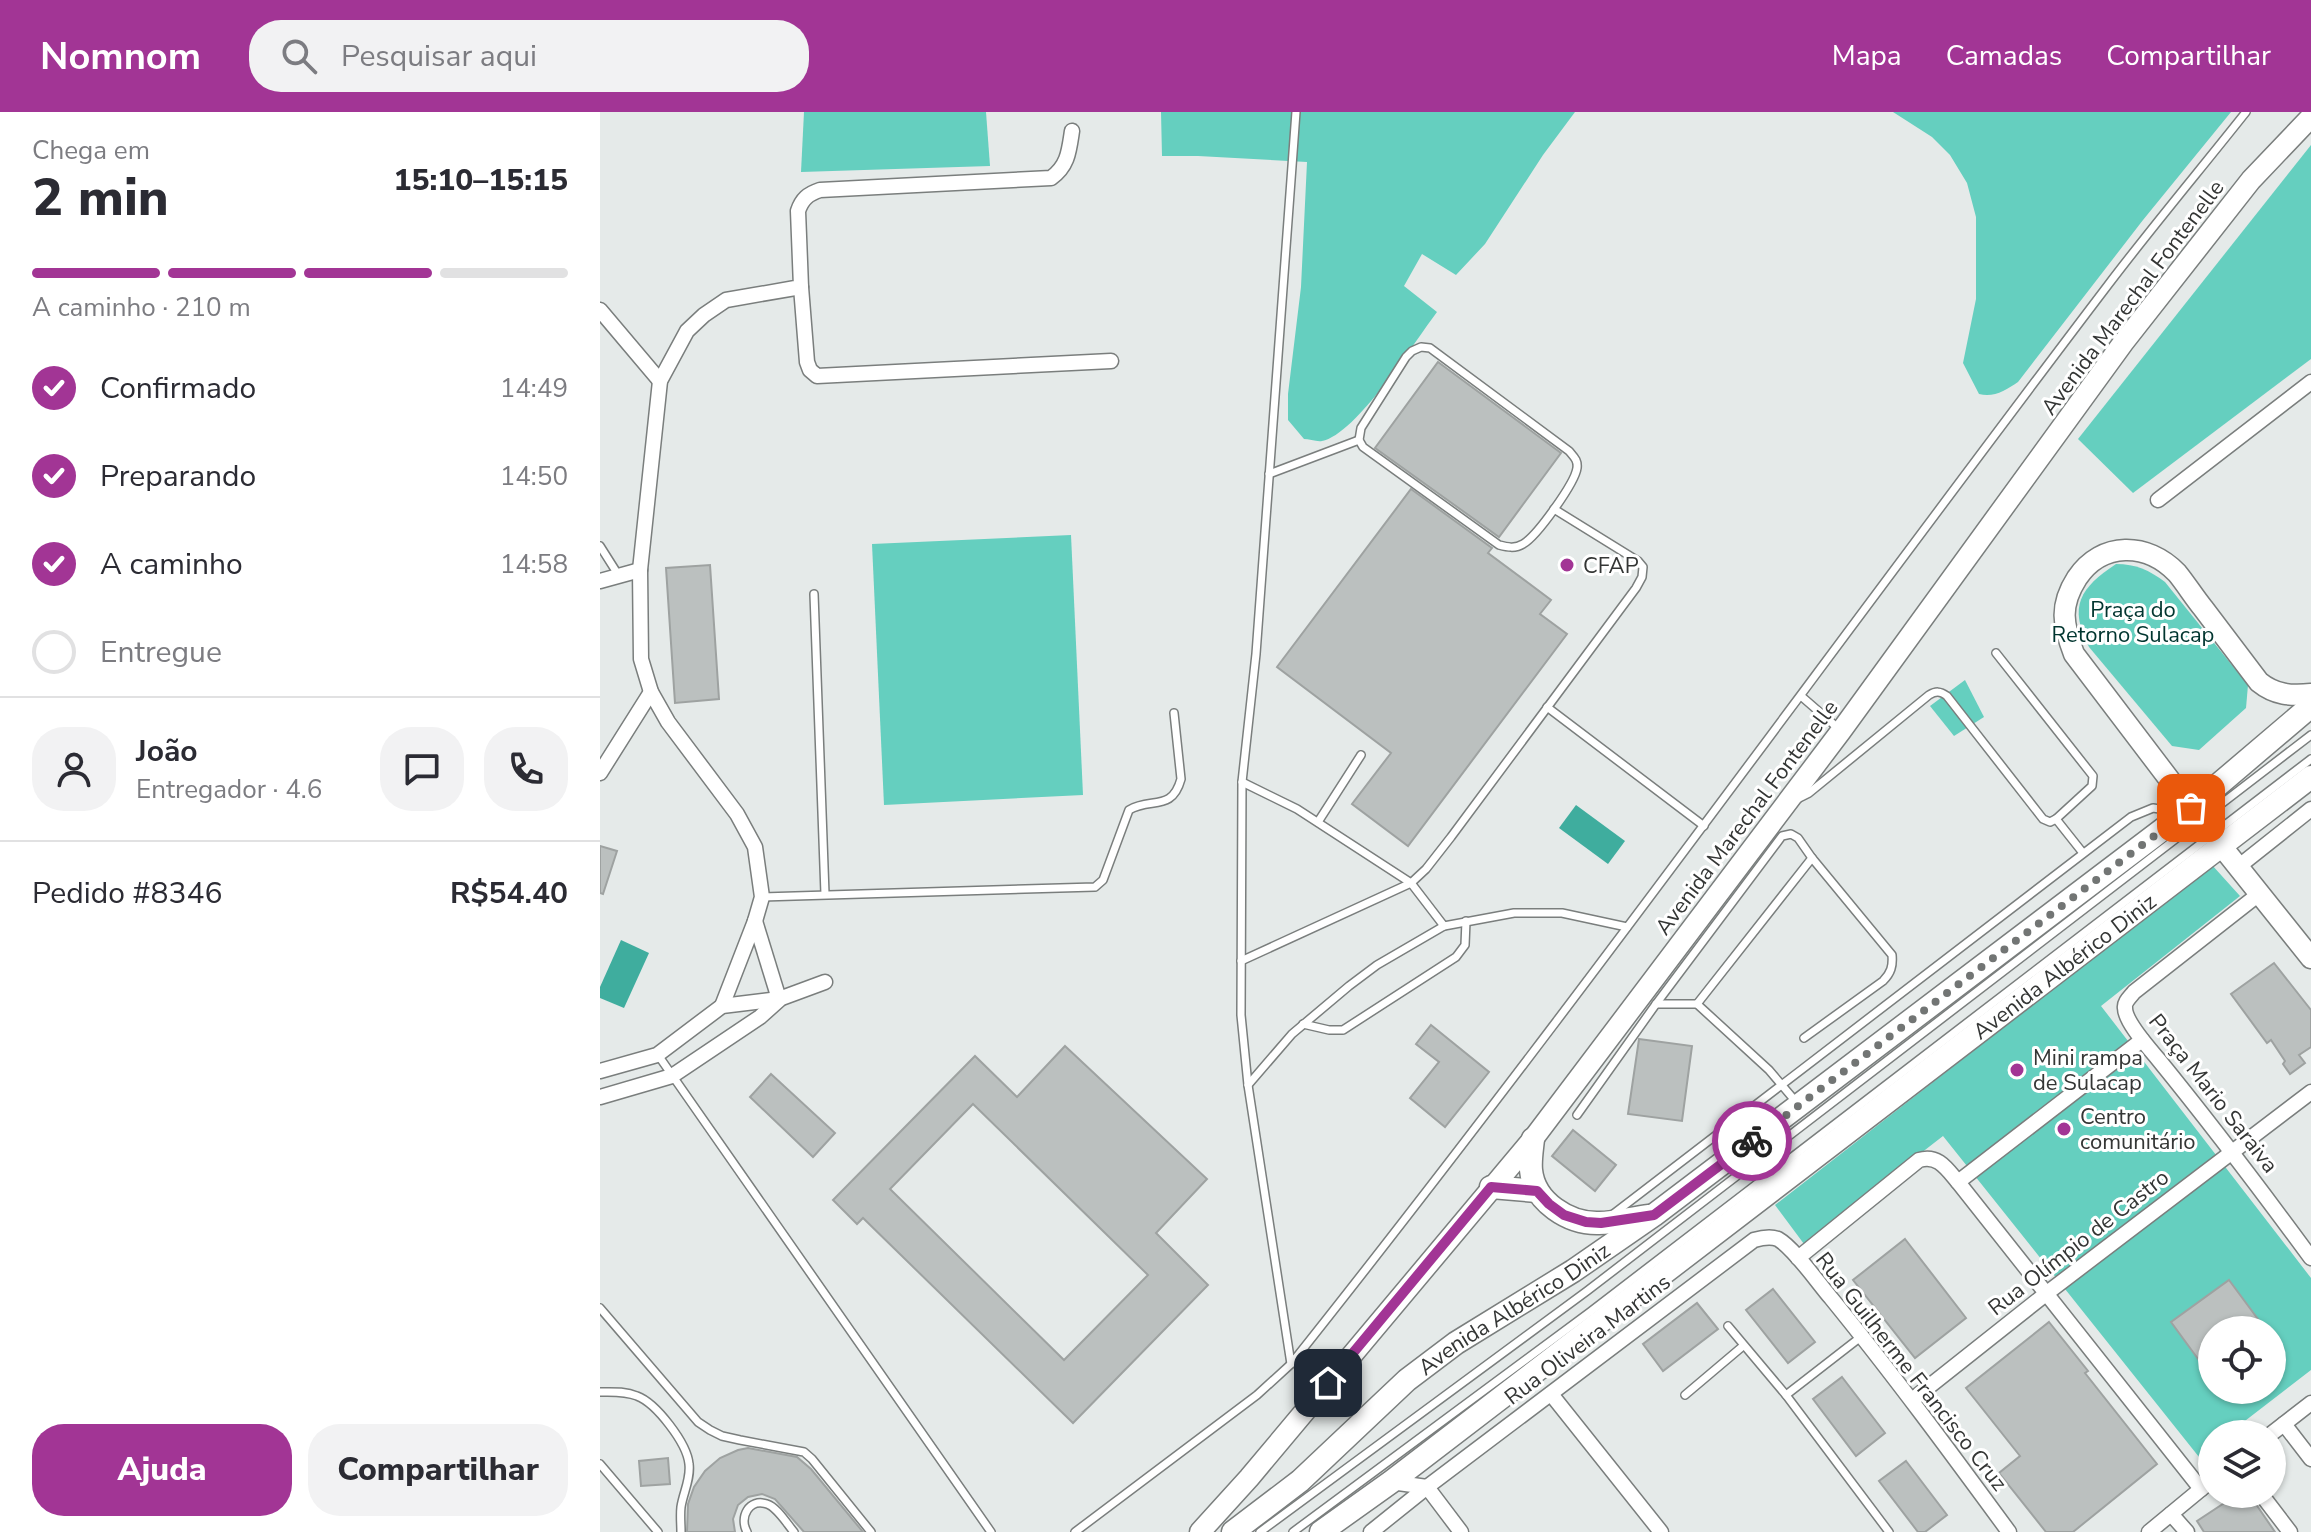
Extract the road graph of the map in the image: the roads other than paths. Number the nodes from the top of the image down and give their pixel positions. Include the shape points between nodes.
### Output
1 (1296, 112) edge
2 (2246, 112) edge
3 (2311, 117) edge
4 (1072, 131) dead end
5 (801, 287) junction
6 (600, 310) edge
7 (1111, 361) dead end
8 (660, 381) junction
9 (2311, 382) edge
10 (1359, 440) junction
11 (1269, 474) junction
12 (2158, 500) dead end
13 (1554, 509) junction
14 (600, 546) edge
15 (640, 570) junction
16 (619, 576) junction
17 (600, 581) edge
18 (814, 594) dead end
19 (1996, 653) dead end
20 (651, 692) junction
21 (1801, 696) junction
22 (2308, 705) edge
23 (1547, 707) junction
24 (1174, 713) dead end
25 (1841, 731) junction
26 (1361, 755) dead end
27 (2311, 759) edge
28 (600, 773) edge
29 (2311, 777) edge
30 (1242, 782) junction
31 (1789, 800) junction
32 (2311, 809) edge
33 (2056, 819) junction
34 (1318, 822) junction
35 (2202, 824) junction
36 (1704, 826) junction
37 (2083, 853) junction
38 (1812, 858) junction
39 (2238, 867) junction
40 (1411, 883) junction
41 (825, 894) junction
42 (2259, 894) junction
43 (762, 897) junction
44 (755, 921) junction
45 (1466, 921) junction
46 (1444, 926) junction
47 (1627, 927) junction
48 (2311, 958) edge
49 (1241, 961) junction
50 (825, 982) dead end
51 (779, 999) junction
52 (1656, 1004) junction
53 (1697, 1004) junction
54 (722, 1006) junction
55 (1303, 1024) junction
56 (1804, 1038) dead end
57 (2142, 1040) junction
58 (657, 1055) junction
59 (600, 1071) edge
60 (672, 1076) junction
61 (1781, 1084) junction
62 (1248, 1085) junction
63 (2311, 1092) edge
64 (600, 1097) edge
65 (1799, 1105) junction
66 (1577, 1115) dead end
67 (1533, 1139) junction
68 (2233, 1151) junction
69 (1958, 1182) junction
70 (1491, 1187) junction
71 (1537, 1191) junction
72 (1654, 1215) junction
73 (1601, 1223) junction
74 (1778, 1239) joint
75 (1798, 1258) junction
76 (2311, 1258) edge
77 (2047, 1293) junction
78 (600, 1308) edge
79 (1728, 1326) dead end
80 (1862, 1336) junction
81 (1743, 1346) junction
82 (1291, 1364) junction
83 (600, 1392) edge
84 (1551, 1394) junction
85 (1685, 1395) dead end
86 (1786, 1395) junction
87 (1912, 1400) junction
88 (2311, 1403) edge
89 (2286, 1422) edge
90 (2286, 1427) edge
91 (2311, 1459) edge
92 (600, 1464) edge
93 (2198, 1473) edge
94 (1391, 1482) junction
95 (1427, 1487) junction
96 (2198, 1492) edge
97 (2272, 1508) edge
98 (2171, 1514) junction
99 (658, 1532) edge
100 (681, 1532) edge
101 (747, 1532) edge
102 (794, 1532) edge
103 (871, 1532) edge
104 (991, 1532) edge
105 (1075, 1532) edge
106 (1200, 1532) edge
107 (1233, 1532) edge
108 (1260, 1532) edge
109 (1293, 1532) edge
110 (1321, 1532) edge
111 (1371, 1532) edge
112 (1461, 1532) edge
113 (1661, 1532) edge
114 (1889, 1532) edge
115 (2009, 1532) edge
116 (2149, 1532) edge
117 (2187, 1532) edge
118 (2290, 1532) edge

1 - 11 lane
2 - 21 lane via 2110,283
3 - 25 main road, Avenida Marechal Fontenelle via 2251,180 2123,343
4 - 5 street via 1067,162 1051,178 809,194 798,211
5 - 7 street via 807,362 817,376
5 - 8 street via 726,300 687,331
6 - 8 street
8 - 15 street
9 - 12 street
10 - 11 lane
10 - 13 lane via 1499,545 1521,545
10 - 13 lane via 1361,428 1406,357 1421,347 1430,348 1577,460 1577,470
11 - 30 lane
13 - 23 lane via 1643,567 1636,588
14 - 16 lane
15 - 16 street
15 - 20 street via 641,659
16 - 17 street
18 - 41 lane
19 - 33 lane via 2093,776 2092,786
20 - 28 street
20 - 43 street via 755,847
21 - 25 lane
21 - 36 lane
22 - 35 main road, Avenida Albérico Diniz
22 - 35 main road via 2259,682 2175,572 2149,553 2105,552 2085,567 2070,589 2064,611 2064,629 2074,654
23 - 36 lane
23 - 40 lane
24 - 41 lane via 1178,790 1161,803 1129,810 1103,880 1095,887
25 - 31 main road, Avenida Marechal Fontenelle
26 - 34 lane
27 - 35 lane
29 - 35 main road, Avenida Albérico Diniz
30 - 34 lane
30 - 49 lane
31 - 33 lane via 1809,793 1929,695 1941,692 2043,819
31 - 67 main road, Avenida Marechal Fontenelle
32 - 39 street
33 - 37 lane
34 - 40 lane
35 - 37 lane via 2153,808 2131,817
35 - 39 main road
35 - 65 main road, Avenida Albérico Diniz
35 - 94 main road, Avenida Albérico Diniz
35 - 108 lane
35 - 109 lane via 1590,1312
36 - 47 lane
37 - 61 lane
38 - 52 lane via 1798,838 1782,836
38 - 53 lane
38 - 56 lane via 1892,955 1893,964 1883,981
39 - 42 main road
40 - 46 lane
40 - 49 lane
41 - 43 lane
42 - 48 main road
42 - 57 street, Praça Mario Saraiva via 2126,1001 2127,1017
43 - 44 street
44 - 51 street
44 - 54 street
45 - 46 lane
45 - 47 lane via 1562,913
45 - 55 lane via 1465,945 1456,957 1356,1022 1343,1030
46 - 55 lane via 1366,972
47 - 82 lane
49 - 62 lane
50 - 51 street
51 - 54 street
51 - 60 street
52 - 53 lane
52 - 66 lane
53 - 61 lane
54 - 58 street
55 - 62 lane
57 - 68 street, Praça Mario Saraiva
57 - 69 street
58 - 59 street
58 - 60 lane
60 - 64 street
60 - 104 lane
61 - 65 lane
61 - 73 lane
62 - 82 lane
63 - 68 street, Rua Olímpio de Castro
65 - 72 main road, Avenida Albérico Diniz
67 - 70 main road, Avenida Marechal Fontenelle
67 - 71 main road via 1531,1171
68 - 76 street, Praça Mario Saraiva
68 - 77 street, Rua Olímpio de Castro
69 - 75 street via 1934,1159 1919,1160
69 - 77 street
70 - 71 main road
70 - 106 main road, Avenida Marechal Fontenelle
71 - 73 main road via 1564,1215
72 - 73 main road
72 - 107 main road, Avenida Albérico Diniz via 1456,1343 1407,1380 1300,1481
74 - 75 street, Rua Guilherme Francisco Cruz
74 - 84 street, Rua Oliveira Martins via 1754,1240
75 - 80 street, Rua Guilherme Francisco Cruz
77 - 87 street, Rua Olímpio de Castro
77 - 93 street
78 - 103 lane via 698,1422 722,1436 804,1452
79 - 81 lane
80 - 86 lane
80 - 87 street, Rua Guilherme Francisco Cruz
81 - 85 lane
81 - 86 lane
82 - 105 lane
83 - 100 lane via 639,1396 679,1438 689,1463
84 - 95 street, Rua Oliveira Martins
84 - 113 street
86 - 114 lane
87 - 115 street, Rua Guilherme Francisco Cruz
88 - 89 street
90 - 91 street
92 - 99 lane
94 - 95 street
94 - 110 main road, Avenida Albérico Diniz
95 - 111 street, Rua Oliveira Martins
95 - 112 street
96 - 98 street
97 - 118 street
98 - 116 street
98 - 117 street
101 - 102 lane via 743,1516 763,1503

